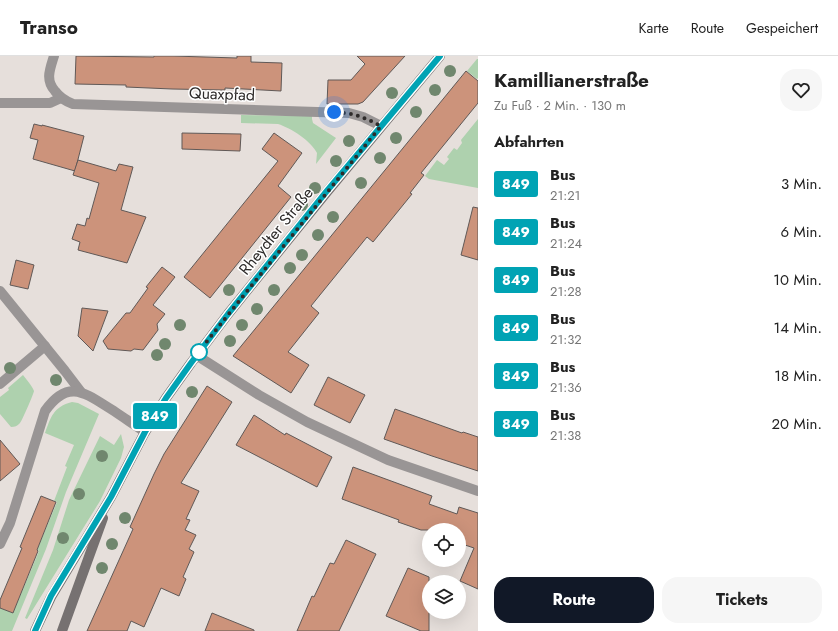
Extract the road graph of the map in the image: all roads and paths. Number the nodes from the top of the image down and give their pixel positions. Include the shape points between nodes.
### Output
1 (54, 56) edge
2 (440, 56) edge
3 (61, 98) junction
4 (0, 103) edge
5 (381, 126) junction
6 (0, 291) edge
7 (46, 346) junction
8 (196, 355) junction
9 (0, 384) edge
10 (81, 392) junction
11 (145, 432) junction
12 (478, 491) edge
13 (111, 497) junction
14 (0, 544) edge
15 (35, 631) edge
16 (62, 631) edge

1 - 3 street via 49,71 49,82 50,87
2 - 5 main road, Rheydter Straße
3 - 4 street via 50,103
3 - 5 street, Quaxpfad via 82,105 349,113
5 - 8 main road, Rheydter Straße
6 - 7 street
7 - 9 street
7 - 10 street
8 - 11 main road, Rheydter Straße
8 - 12 street via 259,396 308,422 388,460
10 - 11 street via 96,399
10 - 14 street via 68,392 59,396 45,411 10,523
11 - 13 main road, Rheydter Straße
13 - 15 main road, Rheydter Straße via 51,596
13 - 16 main road, Rheydter Straße

